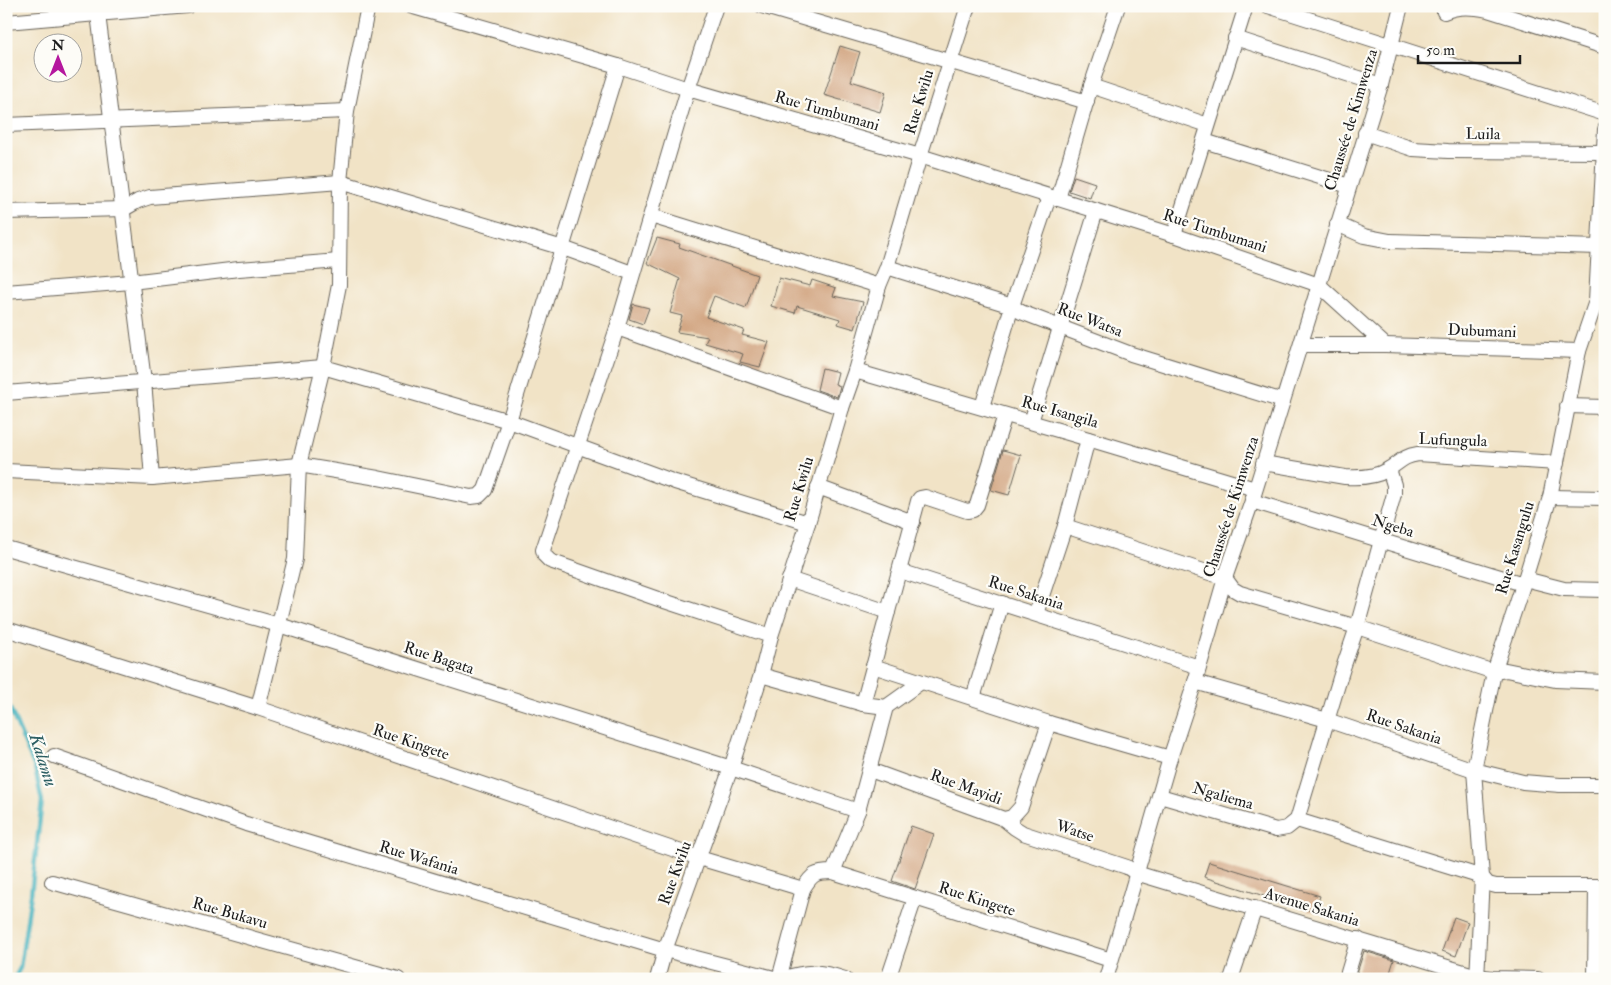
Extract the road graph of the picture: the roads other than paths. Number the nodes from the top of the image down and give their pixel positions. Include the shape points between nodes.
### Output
1 (188, 6) edge
2 (368, 6) edge
3 (410, 6) edge
4 (716, 6) edge
5 (762, 6) edge
6 (968, 6) edge
7 (1118, 6) edge
8 (1246, 6) edge
9 (1268, 6) edge
10 (1401, 6) edge
11 (97, 10) edge
12 (1444, 12) dead end
13 (6, 22) edge
14 (1235, 38) junction
15 (1392, 46) junction
16 (1605, 47) edge
17 (950, 61) junction
18 (618, 66) junction
19 (1381, 85) junction
20 (1091, 86) junction
21 (688, 89) junction
22 (1087, 102) junction
23 (347, 111) junction
24 (1605, 114) edge
25 (111, 121) junction
26 (6, 124) edge
27 (1208, 125) junction
28 (1605, 129) edge
29 (1365, 133) junction
30 (1204, 141) junction
31 (1603, 152) junction
32 (920, 156) junction
33 (340, 182) junction
34 (1349, 186) junction
35 (1604, 194) edge
36 (1054, 198) junction
37 (124, 208) junction
38 (1096, 210) junction
39 (6, 212) edge
40 (651, 216) junction
41 (1337, 224) junction
42 (1174, 235) junction
43 (1600, 246) junction
44 (563, 248) junction
45 (339, 260) junction
46 (887, 267) junction
47 (632, 273) junction
48 (131, 282) junction
49 (1319, 284) junction
50 (879, 286) junction
51 (6, 292) edge
52 (1600, 301) edge
53 (1012, 306) junction
54 (1060, 327) junction
55 (617, 328) junction
56 (1301, 345) junction
57 (1385, 345) junction
58 (1579, 351) junction
59 (323, 367) junction
60 (855, 371) junction
61 (144, 381) junction
62 (6, 393) edge
63 (1283, 401) junction
64 (1567, 406) junction
65 (982, 407) junction
66 (1605, 407) edge
67 (842, 408) junction
68 (1005, 415) junction
69 (509, 421) junction
70 (1031, 422) junction
71 (1088, 439) junction
72 (577, 446) junction
73 (1558, 463) junction
74 (1263, 464) junction
75 (299, 465) junction
76 (1389, 469) junction
77 (6, 471) edge
78 (152, 478) junction
79 (818, 488) junction
80 (1254, 495) junction
81 (1550, 497) junction
82 (1605, 498) edge
83 (913, 522) junction
84 (808, 523) junction
85 (1065, 526) junction
86 (1381, 540) junction
87 (6, 548) edge
88 (900, 571) junction
89 (1226, 578) junction
90 (789, 579) junction
91 (1524, 582) junction
92 (1605, 590) edge
93 (1002, 603) junction
94 (888, 612) junction
95 (1036, 614) junction
96 (279, 626) junction
97 (1357, 627) junction
98 (6, 630) edge
99 (771, 636) junction
100 (874, 666) junction
101 (1199, 667) junction
102 (1494, 672) junction
103 (761, 675) junction
104 (921, 682) junction
105 (1195, 682) junction
106 (1605, 682) edge
107 (973, 698) junction
108 (863, 704) junction
109 (886, 707) junction
110 (258, 708) junction
111 (1327, 720) junction
112 (1049, 723) junction
113 (54, 756) dead end
114 (1170, 758) junction
115 (731, 768) junction
116 (870, 770) junction
117 (1474, 770) junction
118 (1605, 785) edge
119 (1160, 796) junction
120 (858, 810) junction
121 (1004, 819) junction
122 (1296, 820) junction
123 (699, 858) junction
124 (833, 872) junction
125 (1136, 873) junction
126 (1482, 878) junction
127 (52, 882) dead end
128 (1600, 886) edge
129 (803, 889) junction
130 (915, 898) junction
131 (1255, 908) junction
132 (1358, 940) junction
133 (664, 950) junction
134 (1111, 960) junction
135 (1477, 977) edge
136 (398, 979) edge
137 (657, 979) edge
138 (779, 979) edge
139 (844, 979) edge
140 (888, 979) edge
141 (1106, 979) edge
142 (1231, 979) edge
143 (1346, 979) edge
144 (1538, 979) edge
145 (1594, 979) edge

1 - 11 street
2 - 23 street
3 - 18 street, Rue Tumbumani
4 - 21 street
5 - 17 street
6 - 17 street, Rue Kwilu
7 - 20 street
8 - 14 street
9 - 15 street
10 - 15 street, Chaussée de Kimwenza
11 - 13 street
11 - 25 street
12 - 16 street via 1472,7 1488,10
14 - 19 street
14 - 27 street
15 - 19 street, Chaussée de Kimwenza
15 - 24 street
17 - 22 street
17 - 32 street, Rue Kwilu
18 - 21 street, Rue Tumbumani
18 - 44 street
19 - 29 street, Chaussée de Kimwenza
20 - 22 street
20 - 27 street
21 - 32 street, Rue Tumbumani
21 - 40 street
22 - 36 street
23 - 25 street
23 - 33 street
25 - 26 street
25 - 37 street
27 - 30 street
28 - 31 street, Rue Kasangulu
29 - 31 street, Luila via 1413,149
29 - 34 street, Chaussée de Kimwenza
30 - 34 street
30 - 42 street
31 - 35 street, Rue Kasangulu
32 - 36 street, Rue Tumbumani
32 - 46 street, Rue Kwilu
33 - 37 street via 150,197
33 - 44 street
33 - 45 street
34 - 41 street, Chaussée de Kimwenza
35 - 43 street, Rue Kasangulu
36 - 38 street, Rue Tumbumani
36 - 53 street
37 - 39 street
37 - 48 street
38 - 42 street, Rue Tumbumani
38 - 54 street
40 - 47 street
40 - 50 street
41 - 43 street via 1364,236 1390,241
41 - 49 street, Chaussée de Kimwenza
42 - 49 street, Rue Tumbumani
43 - 52 street, Rue Kasangulu
44 - 47 street
44 - 69 street
45 - 48 street
45 - 59 street via 339,285
46 - 50 street, Rue Kwilu
46 - 53 street, Rue Watsa
47 - 55 street
48 - 51 street
48 - 61 street
49 - 56 street, Chaussée de Kimwenza
49 - 57 street
50 - 60 street, Rue Kwilu
52 - 58 street, Rue Kasangulu
53 - 54 street, Rue Watsa
53 - 65 street
54 - 63 street, Rue Watsa via 1130,354
54 - 70 street
55 - 67 street
55 - 72 street
56 - 57 street, Dubumani
56 - 63 street, Chaussée de Kimwenza
57 - 58 street, Dubumani
58 - 64 street, Rue Kasangulu
59 - 61 street
59 - 69 street
59 - 75 street
60 - 65 street, Rue Isangila
60 - 67 street, Rue Kwilu
61 - 62 street
61 - 78 street
63 - 74 street, Chaussée de Kimwenza
64 - 66 street
64 - 73 street, Rue Kasangulu
65 - 68 street, Rue Isangila
67 - 79 street, Rue Kwilu
68 - 70 street, Rue Isangila
68 - 83 street via 973,510 967,511 924,497 918,501
69 - 72 street
69 - 75 street via 485,490 479,496
70 - 71 street, Rue Isangila
71 - 80 street, Rue Isangila
71 - 85 street
72 - 84 street via 675,482
72 - 99 street via 544,550 550,561
73 - 76 street, Lufungula via 1418,454 1399,460
73 - 81 street, Rue Kasangulu
74 - 76 street, Lufungula via 1345,477 1368,476
74 - 80 street, Chaussée de Kimwenza
75 - 78 street
75 - 96 street via 295,559
76 - 86 street via 1394,494
77 - 78 street
79 - 83 street
79 - 84 street, Rue Kwilu
80 - 86 street, Ngeba
80 - 89 street, Chaussée de Kimwenza
81 - 82 street
81 - 91 street, Rue Kasangulu
83 - 88 street
84 - 90 street, Rue Kwilu
85 - 89 street
85 - 95 street
86 - 91 street, Ngeba
86 - 97 street
87 - 96 street, Rue Bagata
88 - 93 street, Rue Sakania
88 - 94 street
89 - 97 street via 1240,593
89 - 101 street, Chaussée de Kimwenza
90 - 94 street
90 - 99 street, Rue Kwilu
91 - 92 street, Ngeba via 1564,589
91 - 102 street, Rue Kasangulu
93 - 95 street, Rue Sakania
93 - 107 street
94 - 100 street
95 - 101 street, Rue Sakania
96 - 110 street
96 - 115 street, Rue Bagata
97 - 102 street
97 - 111 street
98 - 110 street, Rue Kingete
99 - 103 street, Rue Kwilu
100 - 104 street
100 - 108 street
101 - 105 street, Chaussée de Kimwenza
102 - 106 street via 1506,670 1555,680
102 - 117 street, Rue Kasangulu
103 - 108 street
103 - 115 street, Rue Kwilu
104 - 107 street
104 - 109 street
105 - 111 street, Rue Sakania
105 - 114 street, Chaussée de Kimwenza
107 - 112 street
108 - 109 street
109 - 116 street
110 - 123 street, Rue Kingete
111 - 117 street, Rue Sakania
111 - 122 street
112 - 114 street
112 - 121 street, Rue Mayidi via 1021,807 1012,817
113 - 133 street, Rue Wafania via 246,824
114 - 119 street, Chaussée de Kimwenza
115 - 120 street, Rue Bagata
115 - 123 street, Rue Kwilu
116 - 120 street
116 - 121 street, Rue Mayidi
117 - 118 street, Rue Sakania via 1530,783
117 - 126 street, Rue Kasangulu
119 - 122 street, Ngaliema via 1276,830 1287,828
119 - 125 street, Chaussée de Kimwenza
120 - 124 street
121 - 125 street, Watse via 1023,833 1127,867
122 - 126 street
123 - 129 street, Rue Kingete
123 - 133 street, Rue Kwilu
124 - 129 street via 815,873
124 - 130 street, Rue Kingete
125 - 131 street, Avenue Sakania
125 - 134 street, Chaussée de Kimwenza
126 - 128 street via 1496,886
126 - 135 street, Rue Kasangulu
127 - 136 street, Rue Bukavu
128 - 145 street
129 - 138 street
130 - 134 street, Rue Kingete
130 - 140 street
131 - 132 street, Avenue Sakania
131 - 142 street
132 - 135 street, Avenue Sakania
132 - 143 street
133 - 137 street, Rue Kwilu
133 - 138 street, Rue Wafania
134 - 141 street, Chaussée de Kimwenza
135 - 144 street, Avenue Sakania
138 - 139 street via 803,972 827,973

